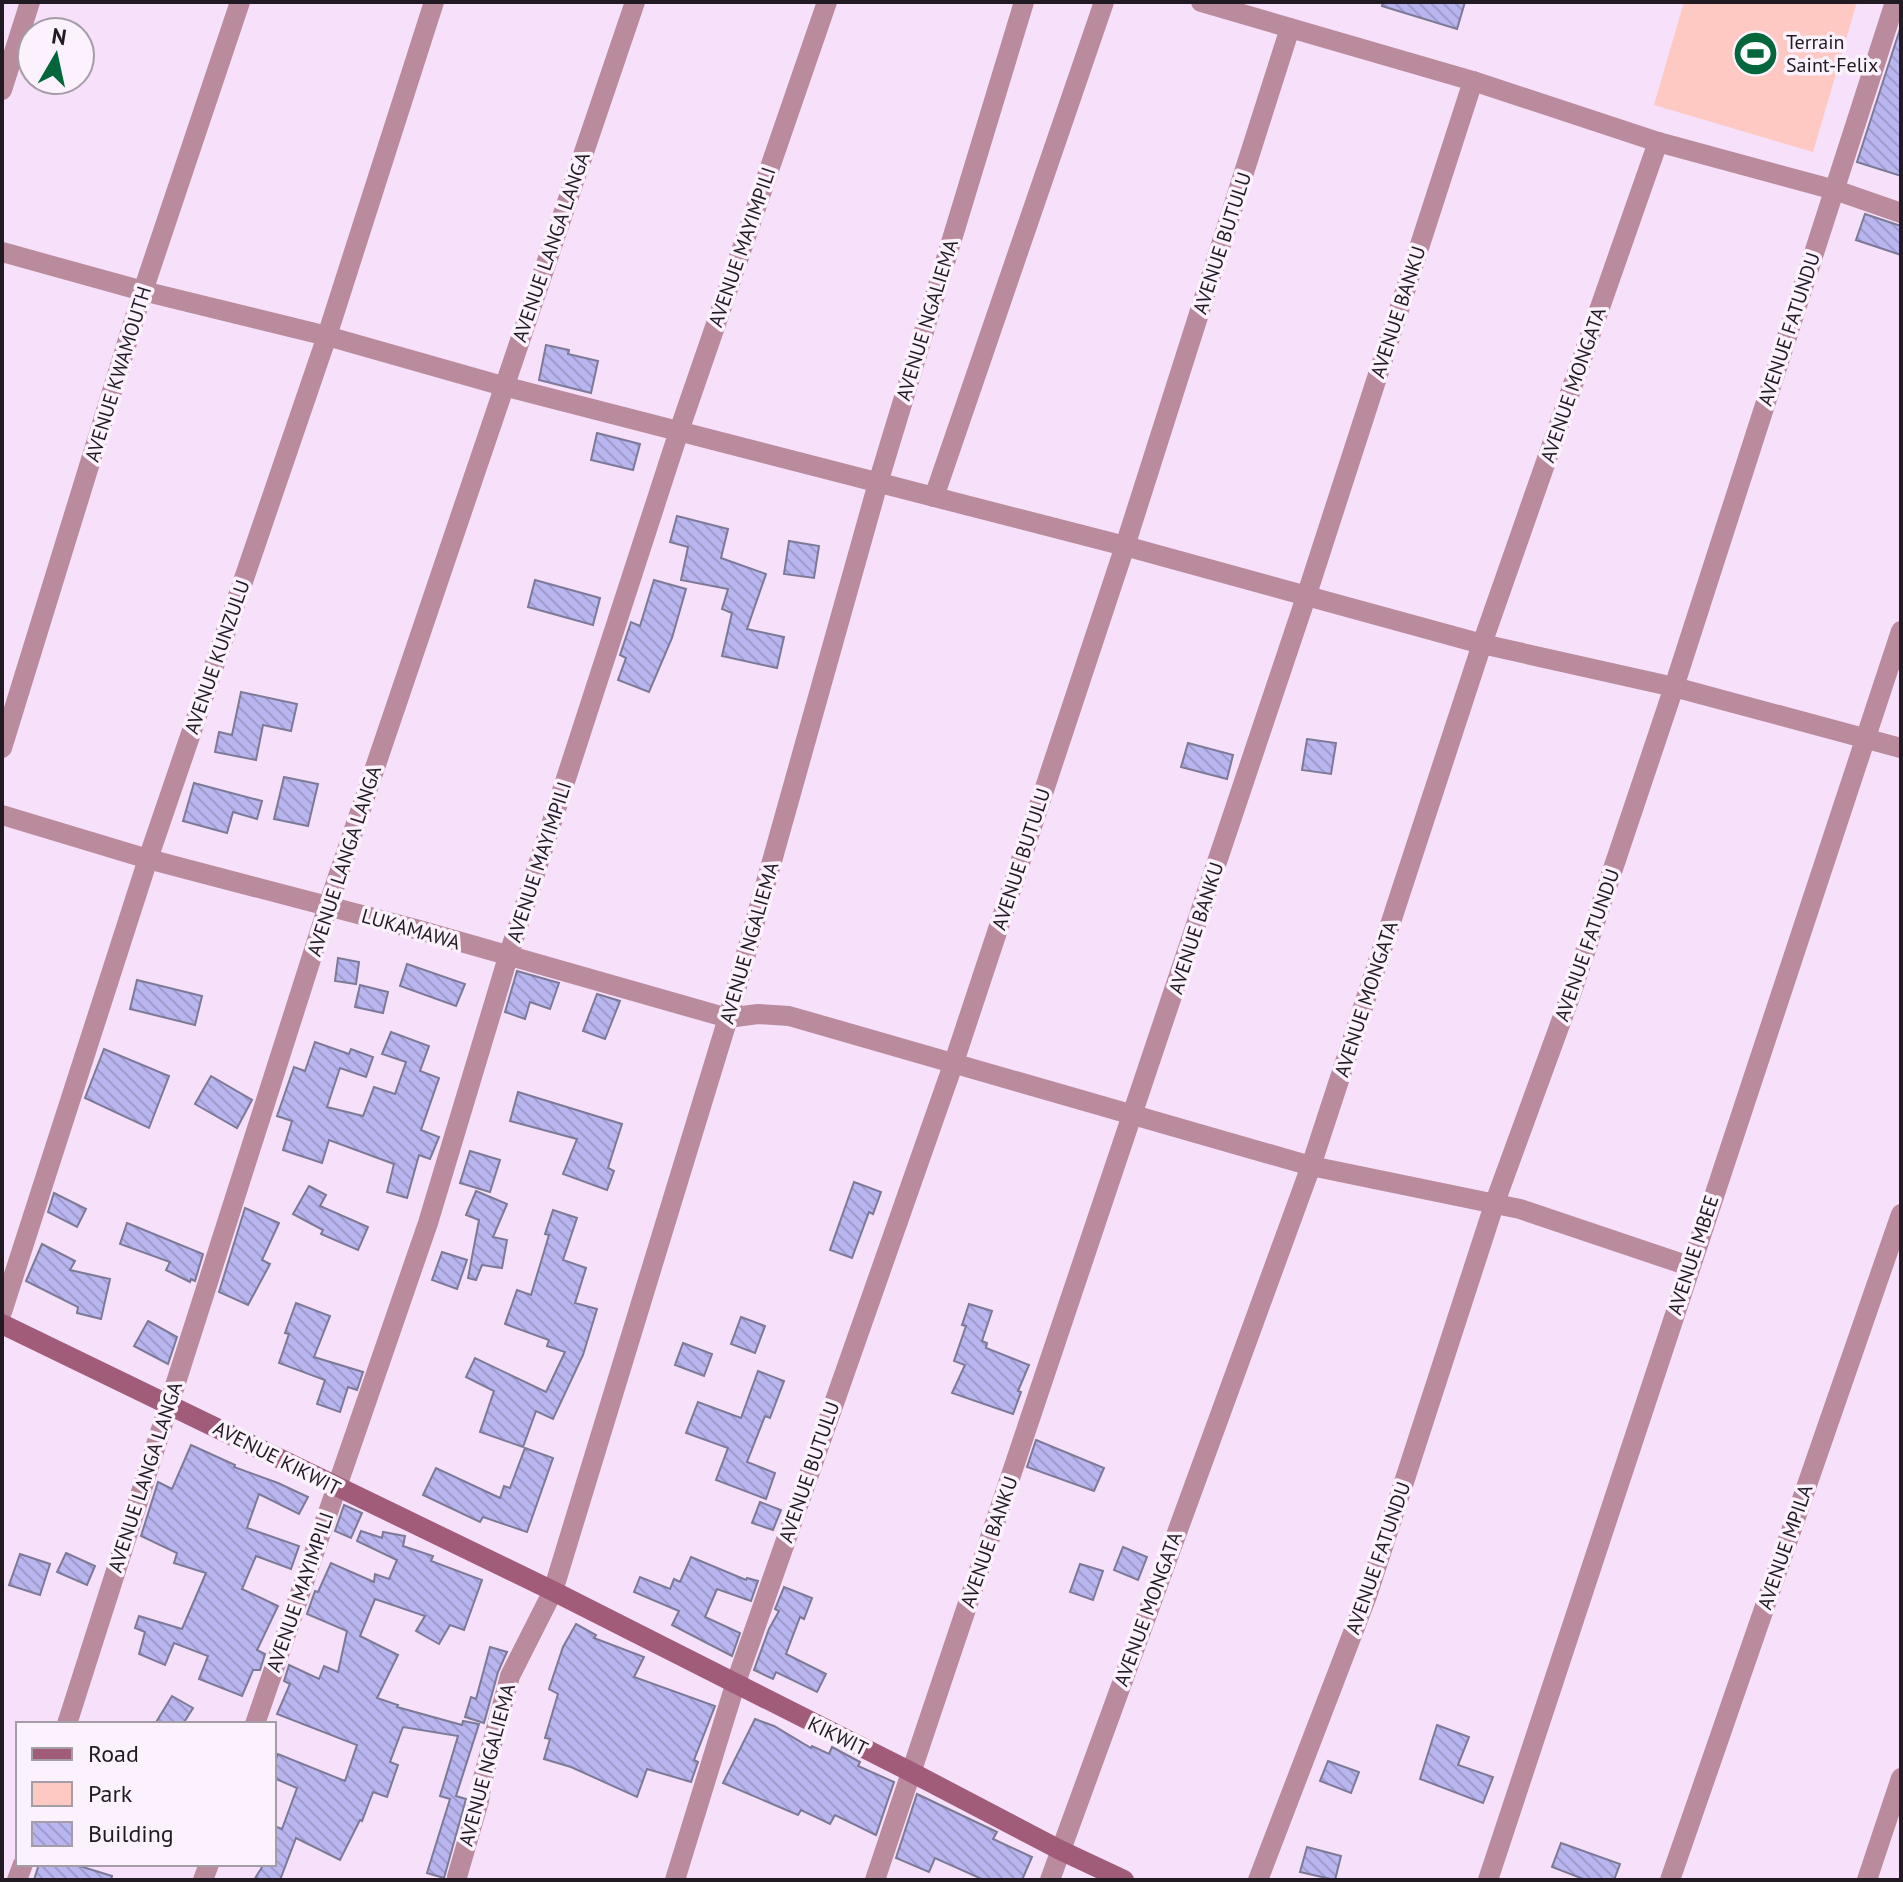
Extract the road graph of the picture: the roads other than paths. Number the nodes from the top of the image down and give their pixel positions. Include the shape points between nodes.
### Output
1 (30, 2) edge
2 (240, 2) edge
3 (434, 2) edge
4 (635, 2) edge
5 (827, 2) edge
6 (1024, 2) edge
7 (1104, 2) edge
8 (1201, 2) edge
9 (1895, 2) edge
10 (1290, 28) junction
11 (1473, 81) junction
12 (2, 90) edge
13 (1658, 142) junction
14 (1835, 190) junction
15 (1901, 213) edge
16 (2, 252) edge
17 (143, 291) junction
18 (327, 336) junction
19 (503, 386) junction
20 (679, 431) junction
21 (878, 483) junction
22 (934, 497) junction
23 (1125, 546) junction
24 (1307, 594) junction
25 (1901, 631) edge
26 (1482, 644) junction
27 (1674, 687) junction
28 (1864, 737) junction
29 (2, 748) edge
30 (1901, 748) edge
31 (2, 815) edge
32 (148, 859) junction
33 (328, 906) junction
34 (508, 957) junction
35 (728, 1018) junction
36 (954, 1062) junction
37 (1134, 1114) junction
38 (1311, 1166) junction
39 (1494, 1205) junction
40 (1901, 1214) edge
41 (1689, 1266) junction
42 (2, 1312) edge
43 (2, 1324) edge
44 (168, 1403) junction
45 (335, 1487) junction
46 (553, 1591) junction
47 (735, 1685) junction
48 (68, 1722) edge
49 (256, 1722) edge
50 (911, 1772) junction
51 (1901, 1778) edge
52 (1060, 1850) junction
53 (457, 1877) dead end
54 (675, 1880) edge
55 (875, 1880) edge
56 (1050, 1880) edge
57 (1124, 1880) edge
58 (1258, 1880) edge
59 (1488, 1880) edge
60 (1670, 1880) edge
61 (1867, 1880) edge

1 - 12 street
2 - 17 street, AVENUE KWAMOUTH
3 - 18 street, AVENUE KUNZULU
4 - 19 street, AVENUE LANGA LANGA
5 - 20 street, AVENUE MAYIMPILI
6 - 21 street, AVENUE NGALIEMA
7 - 22 street
8 - 10 street
9 - 14 street, AVENUE FATUNDU
10 - 11 street
10 - 23 street, AVENUE BUTULU
11 - 13 street
11 - 24 street, AVENUE BANKU
13 - 14 street
13 - 26 street, AVENUE MONGATA
14 - 15 street
14 - 27 street, AVENUE FATUNDU
16 - 17 street
17 - 18 street
17 - 29 street, AVENUE KWAMOUTH
18 - 19 street
18 - 32 street, AVENUE KUNZULU
19 - 20 street
19 - 33 street, AVENUE LANGA LANGA
20 - 21 street
20 - 34 street, AVENUE MAYIMPILI
21 - 22 street
21 - 35 street, AVENUE NGALIEMA
22 - 23 street
23 - 24 street
23 - 36 street, AVENUE BUTULU
24 - 26 street
24 - 37 street, AVENUE BANKU
25 - 28 street, AVENUE MBEE
26 - 27 street
26 - 38 street, AVENUE MONGATA
27 - 28 street
27 - 39 street, AVENUE FATUNDU
28 - 30 street
28 - 41 street, AVENUE MBEE
31 - 32 street, LUKAMAWA
32 - 33 street, LUKAMAWA
32 - 42 street, AVENUE KUNZULU
33 - 34 street, LUKAMAWA
33 - 44 street, AVENUE LANGA LANGA
34 - 35 street, LUKAMAWA
34 - 45 street, AVENUE MAYIMPILI via 428,1223
35 - 36 street via 789,1016
35 - 46 street, AVENUE NGALIEMA
36 - 37 street
36 - 47 street, AVENUE BUTULU
37 - 38 street
37 - 50 street, AVENUE BANKU
38 - 39 street
38 - 52 street, AVENUE MONGATA
39 - 41 street
39 - 58 street, AVENUE FATUNDU via 1367,1596
40 - 60 street, AVENUE MPILA
41 - 59 street, AVENUE MBEE
43 - 44 main road, AVENUE KIKWIT
44 - 45 main road, AVENUE KIKWIT
44 - 48 street, AVENUE LANGA LANGA
45 - 46 main road, AVENUE KIKWIT
45 - 49 street, AVENUE MAYIMPILI
46 - 47 main road, KIKWIT
46 - 53 street, AVENUE NGALIEMA via 510,1676
47 - 50 main road, KIKWIT
47 - 54 street, AVENUE BUTULU
50 - 52 main road, KIKWIT
50 - 55 street, AVENUE BANKU
51 - 61 street
52 - 56 street, AVENUE MONGATA
52 - 57 main road, KIKWIT

